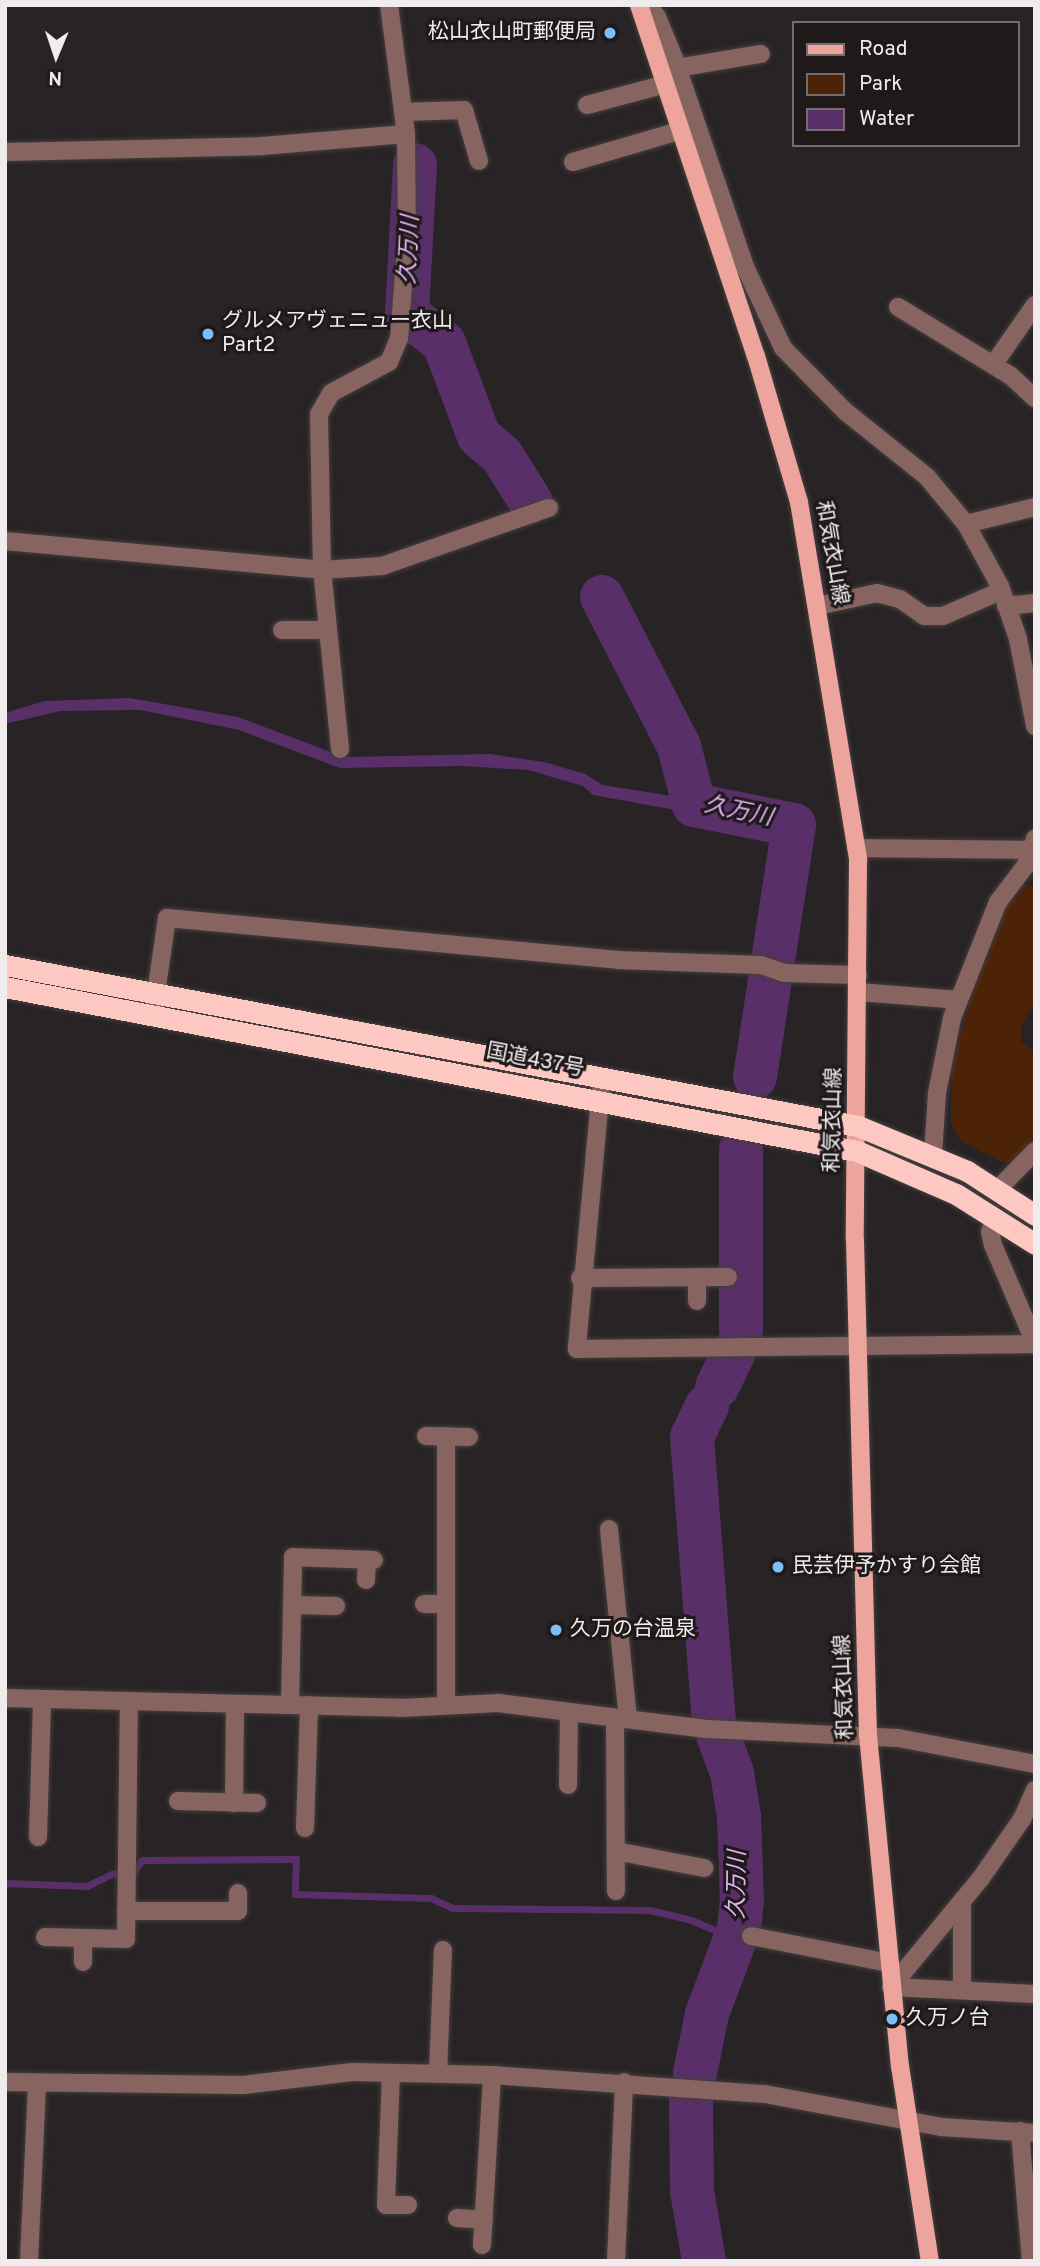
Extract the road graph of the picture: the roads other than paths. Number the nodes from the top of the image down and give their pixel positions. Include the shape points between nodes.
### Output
1 (389, 5) edge
2 (639, 5) edge
3 (646, 5) edge
4 (761, 54) dead end
5 (677, 68) junction
6 (662, 85) junction
7 (587, 105) dead end
8 (403, 112) junction
9 (678, 131) junction
10 (406, 134) junction
11 (5, 152) edge
12 (478, 161) dead end
13 (573, 162) dead end
14 (1035, 305) edge
15 (898, 307) dead end
16 (993, 365) junction
17 (1035, 398) edge
18 (1035, 507) edge
19 (549, 508) dead end
20 (966, 524) junction
21 (5, 541) edge
22 (323, 570) junction
23 (1004, 598) junction
24 (1035, 603) edge
25 (817, 606) junction
26 (282, 630) dead end
27 (328, 630) junction
28 (1035, 726) edge
29 (340, 749) dead end
30 (1034, 846) edge
31 (856, 848) junction
32 (5, 965) edge
33 (858, 984) junction
34 (5, 987) edge
35 (156, 992) junction
36 (959, 1000) junction
37 (153, 1013) junction
38 (601, 1087) junction
39 (858, 1126) junction
40 (857, 1151) junction
41 (1035, 1151) edge
42 (933, 1155) junction
43 (997, 1190) junction
44 (1035, 1215) edge
45 (995, 1217) junction
46 (1035, 1244) edge
47 (697, 1277) junction
48 (728, 1277) dead end
49 (580, 1278) junction
50 (697, 1301) dead end
51 (858, 1343) junction
52 (1035, 1343) edge
53 (426, 1436) dead end
54 (446, 1436) junction
55 (469, 1437) dead end
56 (609, 1529) dead end
57 (366, 1580) dead end
58 (424, 1604) dead end
59 (446, 1604) junction
60 (292, 1605) junction
61 (336, 1606) dead end
62 (5, 1698) edge
63 (42, 1699) junction
64 (129, 1701) junction
65 (446, 1702) junction
66 (235, 1704) junction
67 (289, 1705) junction
68 (309, 1705) junction
69 (569, 1712) junction
70 (622, 1718) junction
71 (868, 1735) junction
72 (1035, 1764) edge
73 (568, 1785) dead end
74 (1035, 1790) edge
75 (178, 1801) dead end
76 (234, 1803) junction
77 (257, 1803) dead end
78 (305, 1828) dead end
79 (38, 1837) dead end
80 (616, 1851) junction
81 (705, 1867) dead end
82 (616, 1891) dead end
83 (238, 1892) dead end
84 (962, 1901) junction
85 (127, 1912) junction
86 (751, 1936) dead end
87 (45, 1937) dead end
88 (83, 1938) junction
89 (443, 1950) dead end
90 (83, 1962) dead end
91 (888, 1963) junction
92 (891, 1987) junction
93 (962, 1987) junction
94 (1035, 1994) edge
95 (391, 2073) junction
96 (439, 2073) junction
97 (492, 2074) junction
98 (5, 2082) edge
99 (624, 2082) junction
100 (37, 2083) junction
101 (908, 2121) junction
102 (1027, 2132) edge
103 (408, 2205) dead end
104 (457, 2218) dead end
105 (484, 2220) junction
106 (482, 2245) dead end
107 (29, 2261) edge
108 (616, 2261) edge
109 (930, 2261) edge
110 (1031, 2261) edge

1 - 8 street
2 - 6 main road, 和気衣山線
3 - 5 street via 657,18
4 - 5 street
5 - 20 street via 746,269 783,348 846,412 927,477
6 - 7 street
6 - 9 main road, 和気衣山線
8 - 10 street
8 - 12 street via 464,110
9 - 13 street
9 - 25 main road, 和気衣山線 via 792,475
10 - 11 street via 262,146
10 - 22 street via 407,234 398,345 384,367 331,393 320,410
14 - 16 street
15 - 16 street
16 - 17 street
18 - 20 street
19 - 22 street via 382,566
20 - 23 street
21 - 22 street
22 - 27 street
23 - 24 street
23 - 25 street via 943,616 924,615 900,599 877,593
23 - 28 street via 1018,639
25 - 31 main road, 和気衣山線
26 - 27 street
27 - 29 street
30 - 31 street
30 - 36 street via 998,902
31 - 33 main road, 和気衣山線
32 - 35 highway, 国道437号
33 - 35 street via 761,965 618,960 167,918
33 - 36 street
33 - 39 main road, 和気衣山線
34 - 37 highway, 国道437号
35 - 37 street
35 - 38 highway, 国道437号
36 - 42 street via 937,1093
37 - 38 highway, 国道437号
38 - 39 highway, 国道437号
38 - 40 highway, 国道437号
38 - 49 street
39 - 40 main road, 和気衣山線
39 - 42 highway, 国道437号
40 - 45 highway, 国道437号 via 909,1171
40 - 51 main road, 和気衣山線
41 - 43 street
42 - 43 highway, 国道437号
43 - 44 highway, 国道437号
45 - 46 highway, 国道437号
45 - 52 street via 990,1232 993,1245
47 - 48 street
47 - 49 street
47 - 50 street
49 - 51 street via 577,1349
51 - 52 street
51 - 71 main road, 和気衣山線
53 - 54 street
54 - 55 street
54 - 59 street
56 - 70 street
57 - 60 street via 371,1560 293,1557
58 - 59 street
59 - 65 street
60 - 61 street
60 - 67 street
62 - 63 street
63 - 64 street
63 - 79 street
64 - 66 street
64 - 85 street
65 - 68 street via 401,1708
65 - 69 street
66 - 67 street
66 - 76 street
67 - 68 street
68 - 78 street
69 - 70 street
69 - 73 street
70 - 71 street via 731,1731
70 - 80 street
71 - 72 street
71 - 91 main road, 和気衣山線
74 - 84 street via 1022,1819
75 - 76 street
76 - 77 street
80 - 81 street
80 - 82 street
83 - 85 street via 237,1911
84 - 92 street
84 - 93 street
85 - 88 street via 125,1939
86 - 91 street
87 - 88 street
88 - 90 street
89 - 96 street
91 - 92 main road, 和気衣山線
92 - 93 street
92 - 101 main road, 和気衣山線
93 - 94 street
95 - 96 street
95 - 100 street via 352,2072 243,2085
95 - 103 street via 386,2205
96 - 97 street
97 - 99 street
97 - 105 street
98 - 100 street
99 - 101 street via 792,2098
99 - 108 street
100 - 107 street
101 - 102 street
101 - 109 main road, 和気衣山線
102 - 110 street
104 - 105 street
105 - 106 street

